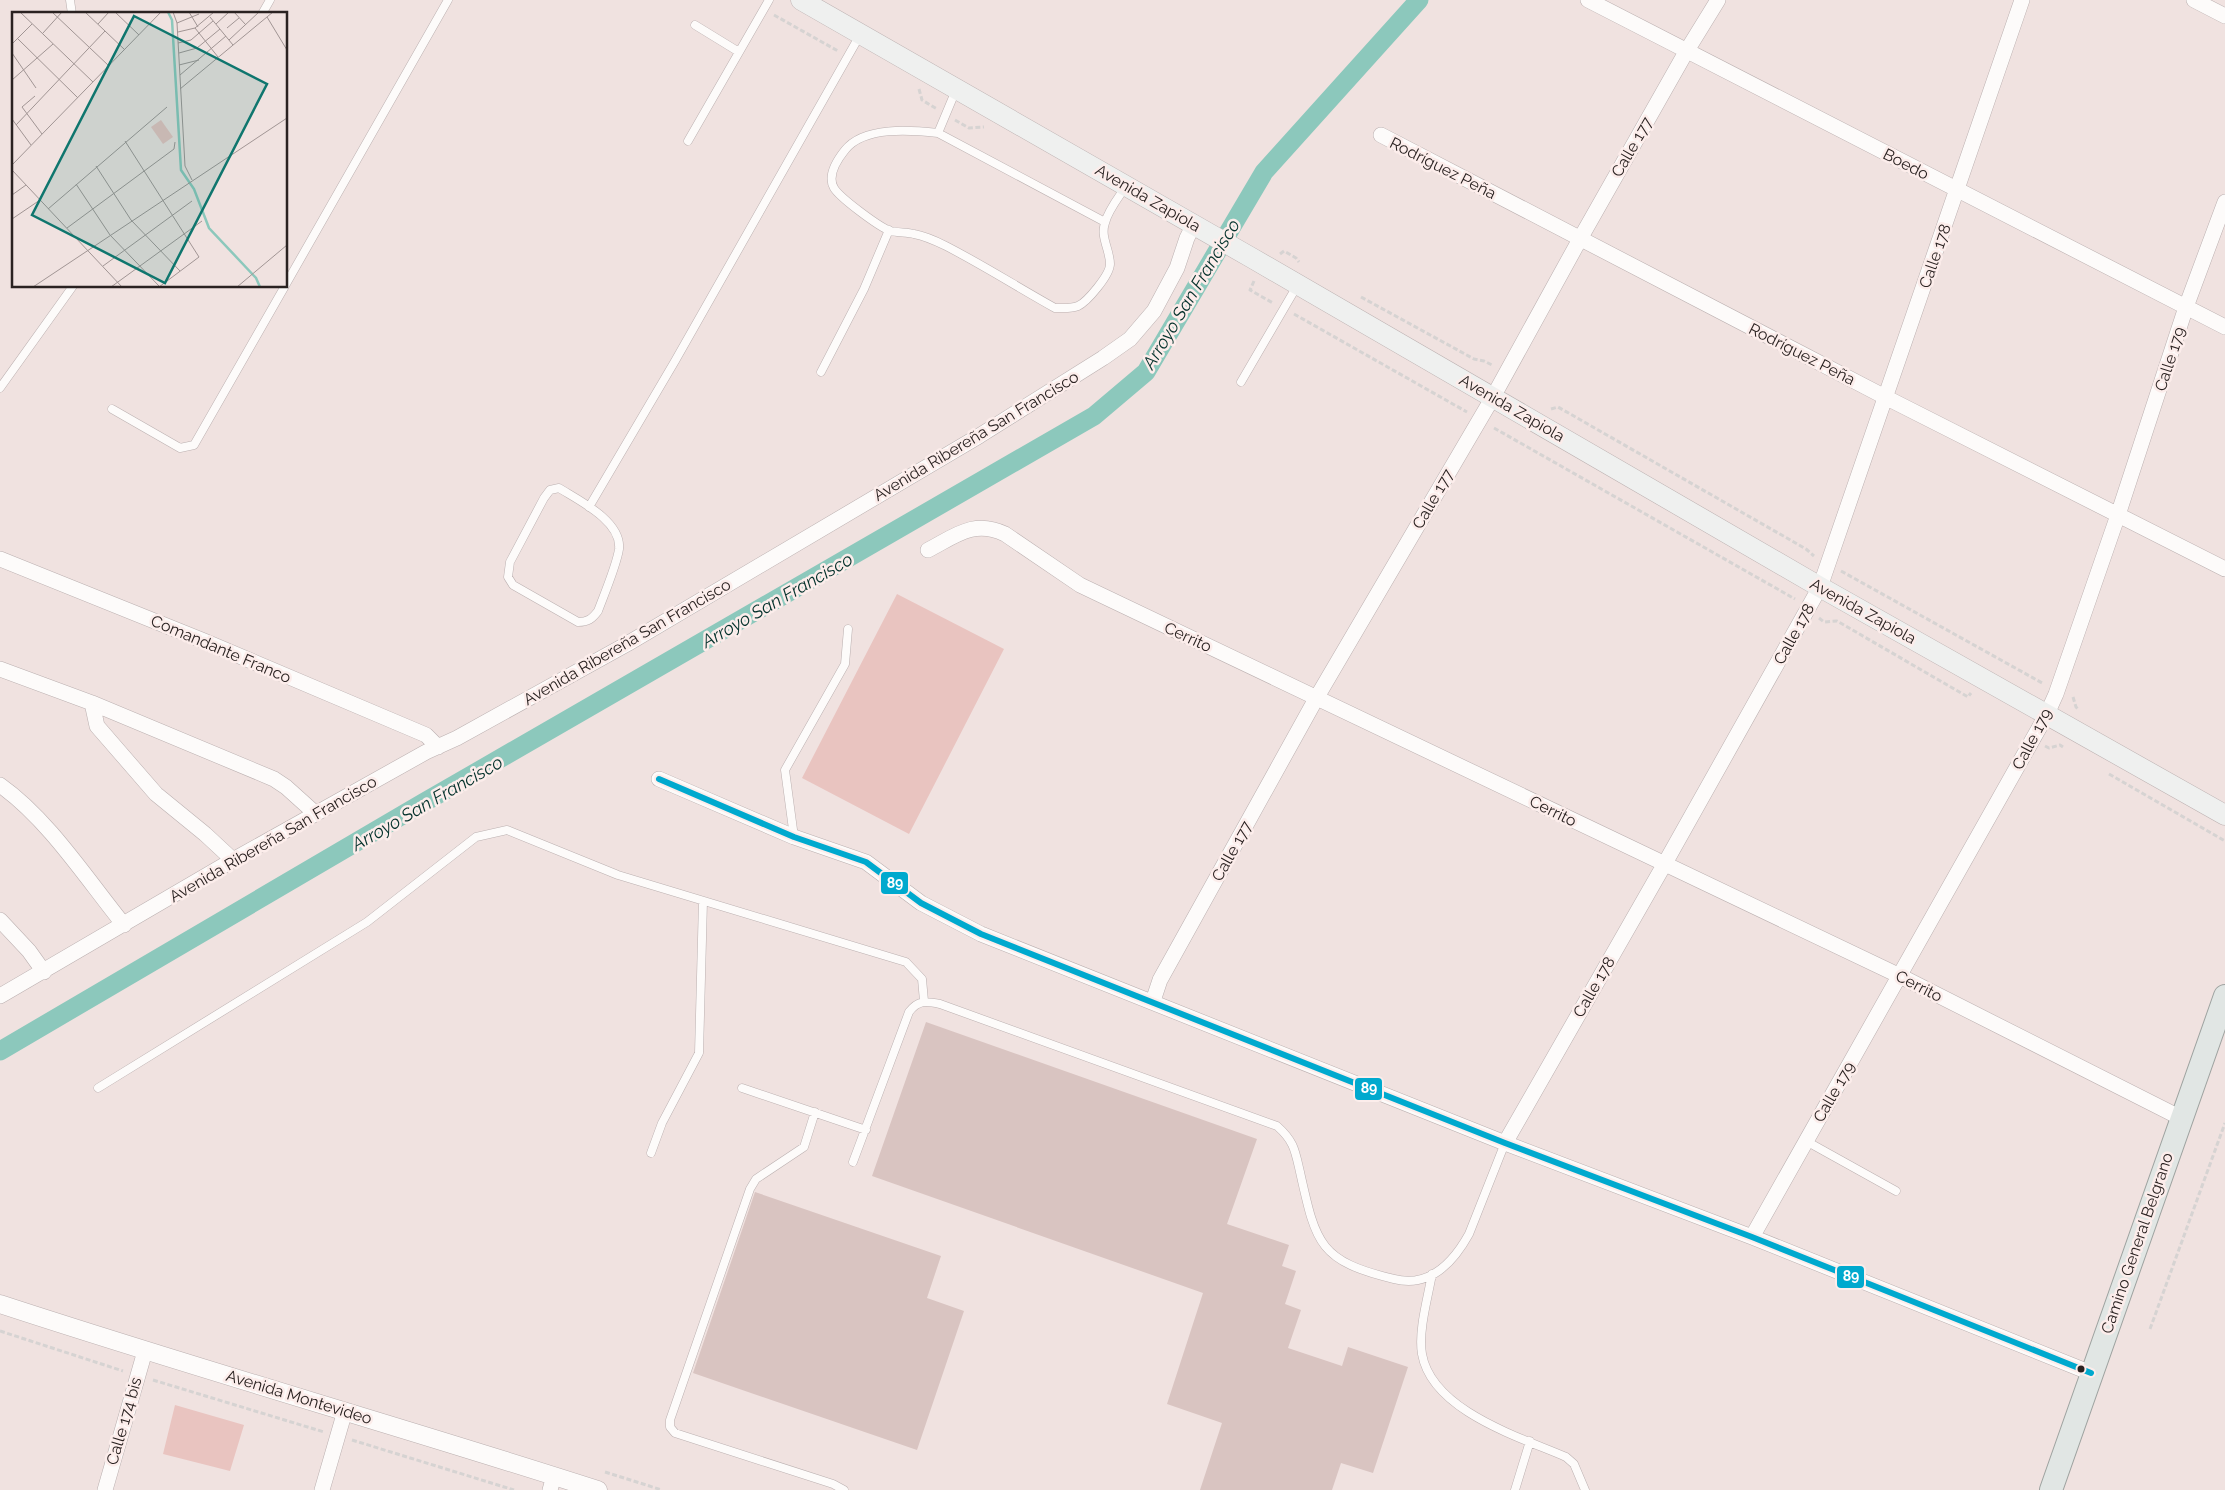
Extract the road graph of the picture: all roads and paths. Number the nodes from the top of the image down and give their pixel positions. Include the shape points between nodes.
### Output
1 (270, 0) edge
2 (448, 0) edge
3 (769, 0) edge
4 (801, 0) edge
5 (1588, 0) edge
6 (1718, 0) edge
7 (2022, 0) edge
8 (2194, 0) edge
9 (263, 12) edge
10 (2225, 16) edge
11 (695, 24) dead end
12 (860, 35) junction
13 (739, 52) junction
14 (1686, 52) junction
15 (956, 90) junction
16 (938, 133) junction
17 (1381, 135) dead end
18 (688, 141) dead end
19 (1126, 186) junction
20 (1958, 190) junction
21 (2225, 202) edge
22 (1105, 222) junction
23 (1202, 229) junction
24 (889, 230) junction
25 (1580, 239) junction
26 (1276, 258) dead end
27 (1300, 263) dead end
28 (1251, 266) junction
29 (288, 281) edge
30 (1298, 284) junction
31 (72, 288) edge
32 (284, 288) edge
33 (1361, 297) dead end
34 (2186, 307) junction
35 (1284, 309) junction
36 (2225, 327) edge
37 (821, 372) dead end
38 (1507, 372) junction
39 (1241, 382) dead end
40 (0, 388) edge
41 (1493, 397) junction
42 (1887, 398) junction
43 (1543, 406) dead end
44 (112, 409) dead end
45 (1480, 420) junction
46 (589, 507) junction
47 (2118, 515) junction
48 (928, 550) dead end
49 (0, 559) edge
50 (1828, 564) junction
51 (2225, 570) edge
52 (1820, 587) junction
53 (1808, 609) junction
54 (848, 629) dead end
55 (0, 669) edge
56 (2058, 688) junction
57 (1974, 689) dead end
58 (1317, 697) junction
59 (92, 704) junction
60 (2079, 709) dead end
61 (2047, 714) junction
62 (2034, 738) junction
63 (438, 747) junction
64 (2068, 750) dead end
65 (2101, 769) dead end
66 (659, 779) dead end
67 (0, 785) edge
68 (316, 814) junction
69 (2225, 814) edge
70 (794, 837) junction
71 (2225, 841) edge
72 (233, 860) junction
73 (1664, 865) junction
74 (703, 901) junction
75 (0, 920) edge
76 (124, 924) junction
77 (44, 972) junction
78 (1900, 976) junction
79 (0, 996) edge
80 (2225, 996) edge
81 (924, 1001) junction
82 (1154, 1001) junction
83 (98, 1088) dead end
84 (742, 1088) dead end
85 (815, 1112) junction
86 (2181, 1118) junction
87 (2225, 1123) edge
88 (866, 1130) junction
89 (1806, 1141) junction
90 (1505, 1143) junction
91 (651, 1153) dead end
92 (854, 1162) dead end
93 (1896, 1192) dead end
94 (1752, 1237) junction
95 (1432, 1274) junction
96 (0, 1304) edge
97 (2150, 1329) dead end
98 (0, 1332) edge
99 (144, 1352) junction
100 (2092, 1373) junction
101 (137, 1375) junction
102 (345, 1411) junction
103 (338, 1436) junction
104 (1530, 1441) junction
105 (552, 1483) edge
106 (2056, 1489) edge
107 (105, 1490) edge
108 (322, 1490) edge
109 (514, 1490) edge
110 (598, 1490) edge
111 (844, 1490) edge
112 (1515, 1490) edge
113 (1585, 1490) edge

1 - 9 lane
2 - 29 lane
3 - 13 lane
4 - 12 main road, Avenida Zapiola
5 - 14 street, Boedo
6 - 14 street, Calle 177
7 - 20 street, Calle 178
8 - 10 street
11 - 13 lane
12 - 15 main road, Avenida Zapiola
12 - 46 lane
13 - 18 lane
14 - 20 street, Boedo
14 - 25 street, Calle 177
15 - 16 lane
15 - 19 main road, Avenida Zapiola
16 - 22 lane
16 - 24 lane via 900,129 878,133 848,146 837,160 831,178 833,187 841,197
17 - 25 street, Rodríguez Peña
19 - 22 lane
19 - 23 main road, Avenida Zapiola
20 - 34 street, Boedo
20 - 42 street, Calle 178
21 - 34 street, Calle 179
22 - 24 lane via 1110,265 1107,274 1088,298 1078,306 1066,309 1055,308 932,240
23 - 28 main road, Avenida Zapiola
23 - 63 street, Avenida Ribereña San Francisco via 1187,238 1177,268 1154,311 1130,339 1103,358 979,436 627,644
24 - 37 lane via 864,289
25 - 38 street, Calle 177
25 - 42 street, Rodríguez Peña
26 - 27 path via 1284,251
28 - 30 main road, Avenida Zapiola
28 - 35 path via 1255,279 1250,290
30 - 35 lane
30 - 41 main road, Avenida Zapiola
31 - 40 lane
32 - 44 lane via 194,445 180,448
33 - 38 path via 1474,359
34 - 36 street, Boedo
34 - 47 street, Calle 179
35 - 39 lane
35 - 45 path
38 - 41 street, Calle 177
41 - 45 street, Calle 177
41 - 52 main road, Avenida Zapiola
42 - 47 street, Rodríguez Peña
42 - 50 street, Calle 178
43 - 50 path via 1550,410 1558,407
45 - 53 path via 1789,594
45 - 58 street, Calle 177
46 - 46 lane via 559,488 550,490 508,570 513,585 578,622 594,618 598,611 619,548 615,532 607,521
47 - 51 street, Rodríguez Peña
47 - 56 street, Calle 179
48 - 58 street, Cerrito via 974,527 993,528 1080,585
49 - 63 street, Comandante Franco via 426,735
50 - 52 street, Calle 178
50 - 56 path via 2035,680
52 - 53 street, Calle 178
52 - 61 main road, Avenida Zapiola
53 - 57 path via 1824,622 1837,621 1968,697
53 - 73 street, Calle 178
54 - 70 lane via 845,664 784,770
55 - 59 street
56 - 60 path via 2071,692
56 - 61 street, Calle 179
58 - 73 street, Cerrito
58 - 82 street, Calle 177 via 1160,980
59 - 68 street via 274,779
59 - 72 street via 97,726 156,794
61 - 62 street, Calle 179
61 - 69 main road, Avenida Zapiola
62 - 64 path via 2049,748 2060,745
62 - 78 street, Calle 179
63 - 68 street, Avenida Ribereña San Francisco
65 - 71 path
66 - 70 street
67 - 76 street via 36,815
68 - 72 street, Avenida Ribereña San Francisco
70 - 82 street via 866,862 922,903 981,934
72 - 76 street, Avenida Ribereña San Francisco
73 - 78 street, Cerrito
73 - 90 street, Calle 178
74 - 81 lane via 906,962 922,979
74 - 83 lane via 618,875 507,830 476,837 367,922
74 - 91 lane via 699,1052 662,1123
75 - 77 street
76 - 77 street, Avenida Ribereña San Francisco
77 - 79 street, Avenida Ribereña San Francisco
78 - 86 street, Cerrito
78 - 89 street, Calle 179
80 - 86 main road, Camino General Belgrano
81 - 88 lane via 914,1005 909,1012
81 - 95 lane via 940,1004 1277,1126 1294,1146 1310,1215 1329,1252 1361,1271 1406,1282 1424,1280
82 - 90 street
84 - 85 lane
85 - 88 lane
85 - 111 lane via 804,1147 756,1179 750,1189 670,1427 675,1433
86 - 100 main road, Camino General Belgrano
87 - 97 path
88 - 92 lane
89 - 93 lane
89 - 94 street, Calle 179
90 - 94 street
90 - 95 lane via 1469,1234 1450,1262
94 - 100 street
95 - 104 lane via 1422,1334 1422,1353 1427,1371 1456,1404
96 - 99 street, Avenida Montevideo
98 - 101 path
99 - 101 street, Calle 174 bis
99 - 102 street, Avenida Montevideo
100 - 106 main road, Camino General Belgrano
101 - 103 path
101 - 107 street, Calle 174 bis
102 - 103 street
102 - 105 street, Avenida Montevideo
103 - 108 street
103 - 109 path
104 - 112 lane
104 - 113 lane via 1574,1464
105 - 110 street, Avenida Montevideo

